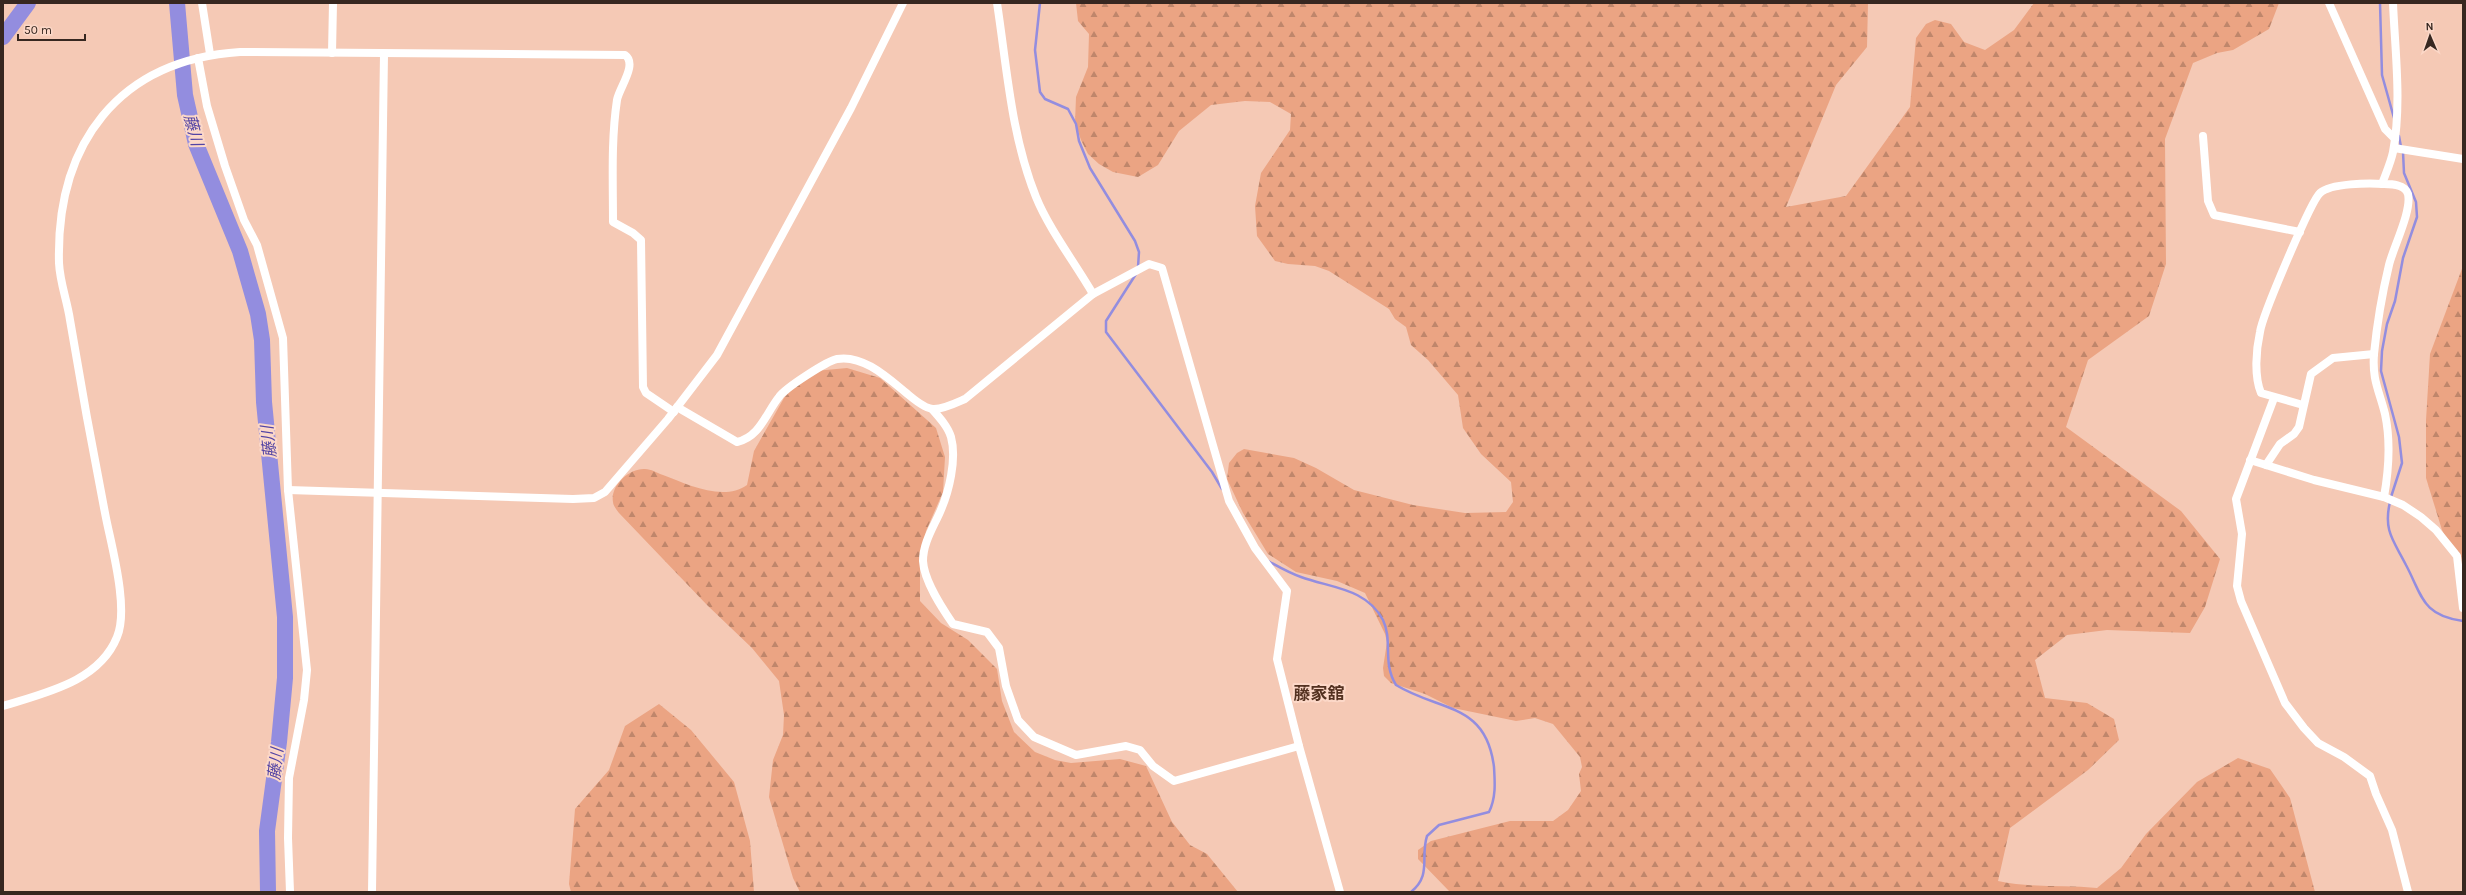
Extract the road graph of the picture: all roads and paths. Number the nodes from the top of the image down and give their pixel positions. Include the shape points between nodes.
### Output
1 (202, 3) edge
2 (333, 3) edge
3 (903, 3) edge
4 (997, 3) edge
5 (2329, 3) edge
6 (2393, 3) edge
7 (332, 53) junction
8 (210, 54) junction
9 (384, 54) junction
10 (195, 58) junction
11 (2203, 136) dead end
12 (2395, 139) junction
13 (2394, 148) junction
14 (2463, 159) edge
15 (2382, 184) junction
16 (2300, 232) junction
17 (1093, 294) junction
18 (2374, 354) junction
19 (2274, 398) junction
20 (2303, 406) junction
21 (932, 409) junction
22 (676, 410) junction
23 (2250, 460) junction
24 (2266, 465) junction
25 (288, 490) junction
26 (378, 494) junction
27 (2384, 497) junction
28 (2463, 608) edge
29 (3, 706) edge
30 (1298, 746) junction
31 (290, 892) edge
32 (372, 892) edge
33 (1340, 892) edge
34 (2408, 892) edge

1 - 8 street
2 - 7 street
3 - 22 street via 851,108 717,355
4 - 17 street via 1010,99 1026,170 1036,199
5 - 12 street via 2385,129
6 - 12 street via 2397,110
7 - 8 street
7 - 9 street
8 - 10 street
9 - 22 street via 618,54 627,57 629,68 618,97 614,122 613,222 641,240 643,387 646,393
9 - 26 street
10 - 25 street via 223,159 244,220 257,245 283,338
10 - 29 street via 146,77 130,87 101,116 78,156 66,188 60,234 62,289 68,308 85,415 119,584 118,636 96,668 47,692
11 - 16 street via 2208,201 2214,215
12 - 13 street
13 - 14 street
13 - 15 street
15 - 16 street via 2337,187 2321,192 2314,200
15 - 18 street via 2405,189 2408,203 2389,264
16 - 19 street via 2260,332 2256,382 2261,392
17 - 21 street via 965,399
17 - 30 street via 1149,264 1162,268 1229,500 1255,548 1287,591 1277,659
18 - 20 street via 2340,356 2325,362 2311,374
18 - 27 street via 2375,384 2384,413 2389,451
19 - 20 street
19 - 23 street
20 - 24 street via 2299,427 2280,444
21 - 22 street via 855,358 836,359 788,387 779,396 756,433 745,440 738,442
21 - 30 street via 942,420 951,437 953,455 941,511 929,535 923,562 935,597 953,624 987,632 998,648 1006,686 1018,720 1034,737 1076,755 1126,746 1140,750 1153,766 1174,781
22 - 26 street via 605,492 594,498
23 - 24 street
23 - 34 street via 2236,499 2242,534 2237,586 2241,601 2286,703 2304,728 2318,743 2344,757 2370,776 2392,830
24 - 27 street
25 - 26 street
25 - 31 street via 307,670 289,778
26 - 32 street
27 - 28 street via 2421,517 2436,530 2457,556
30 - 33 street

